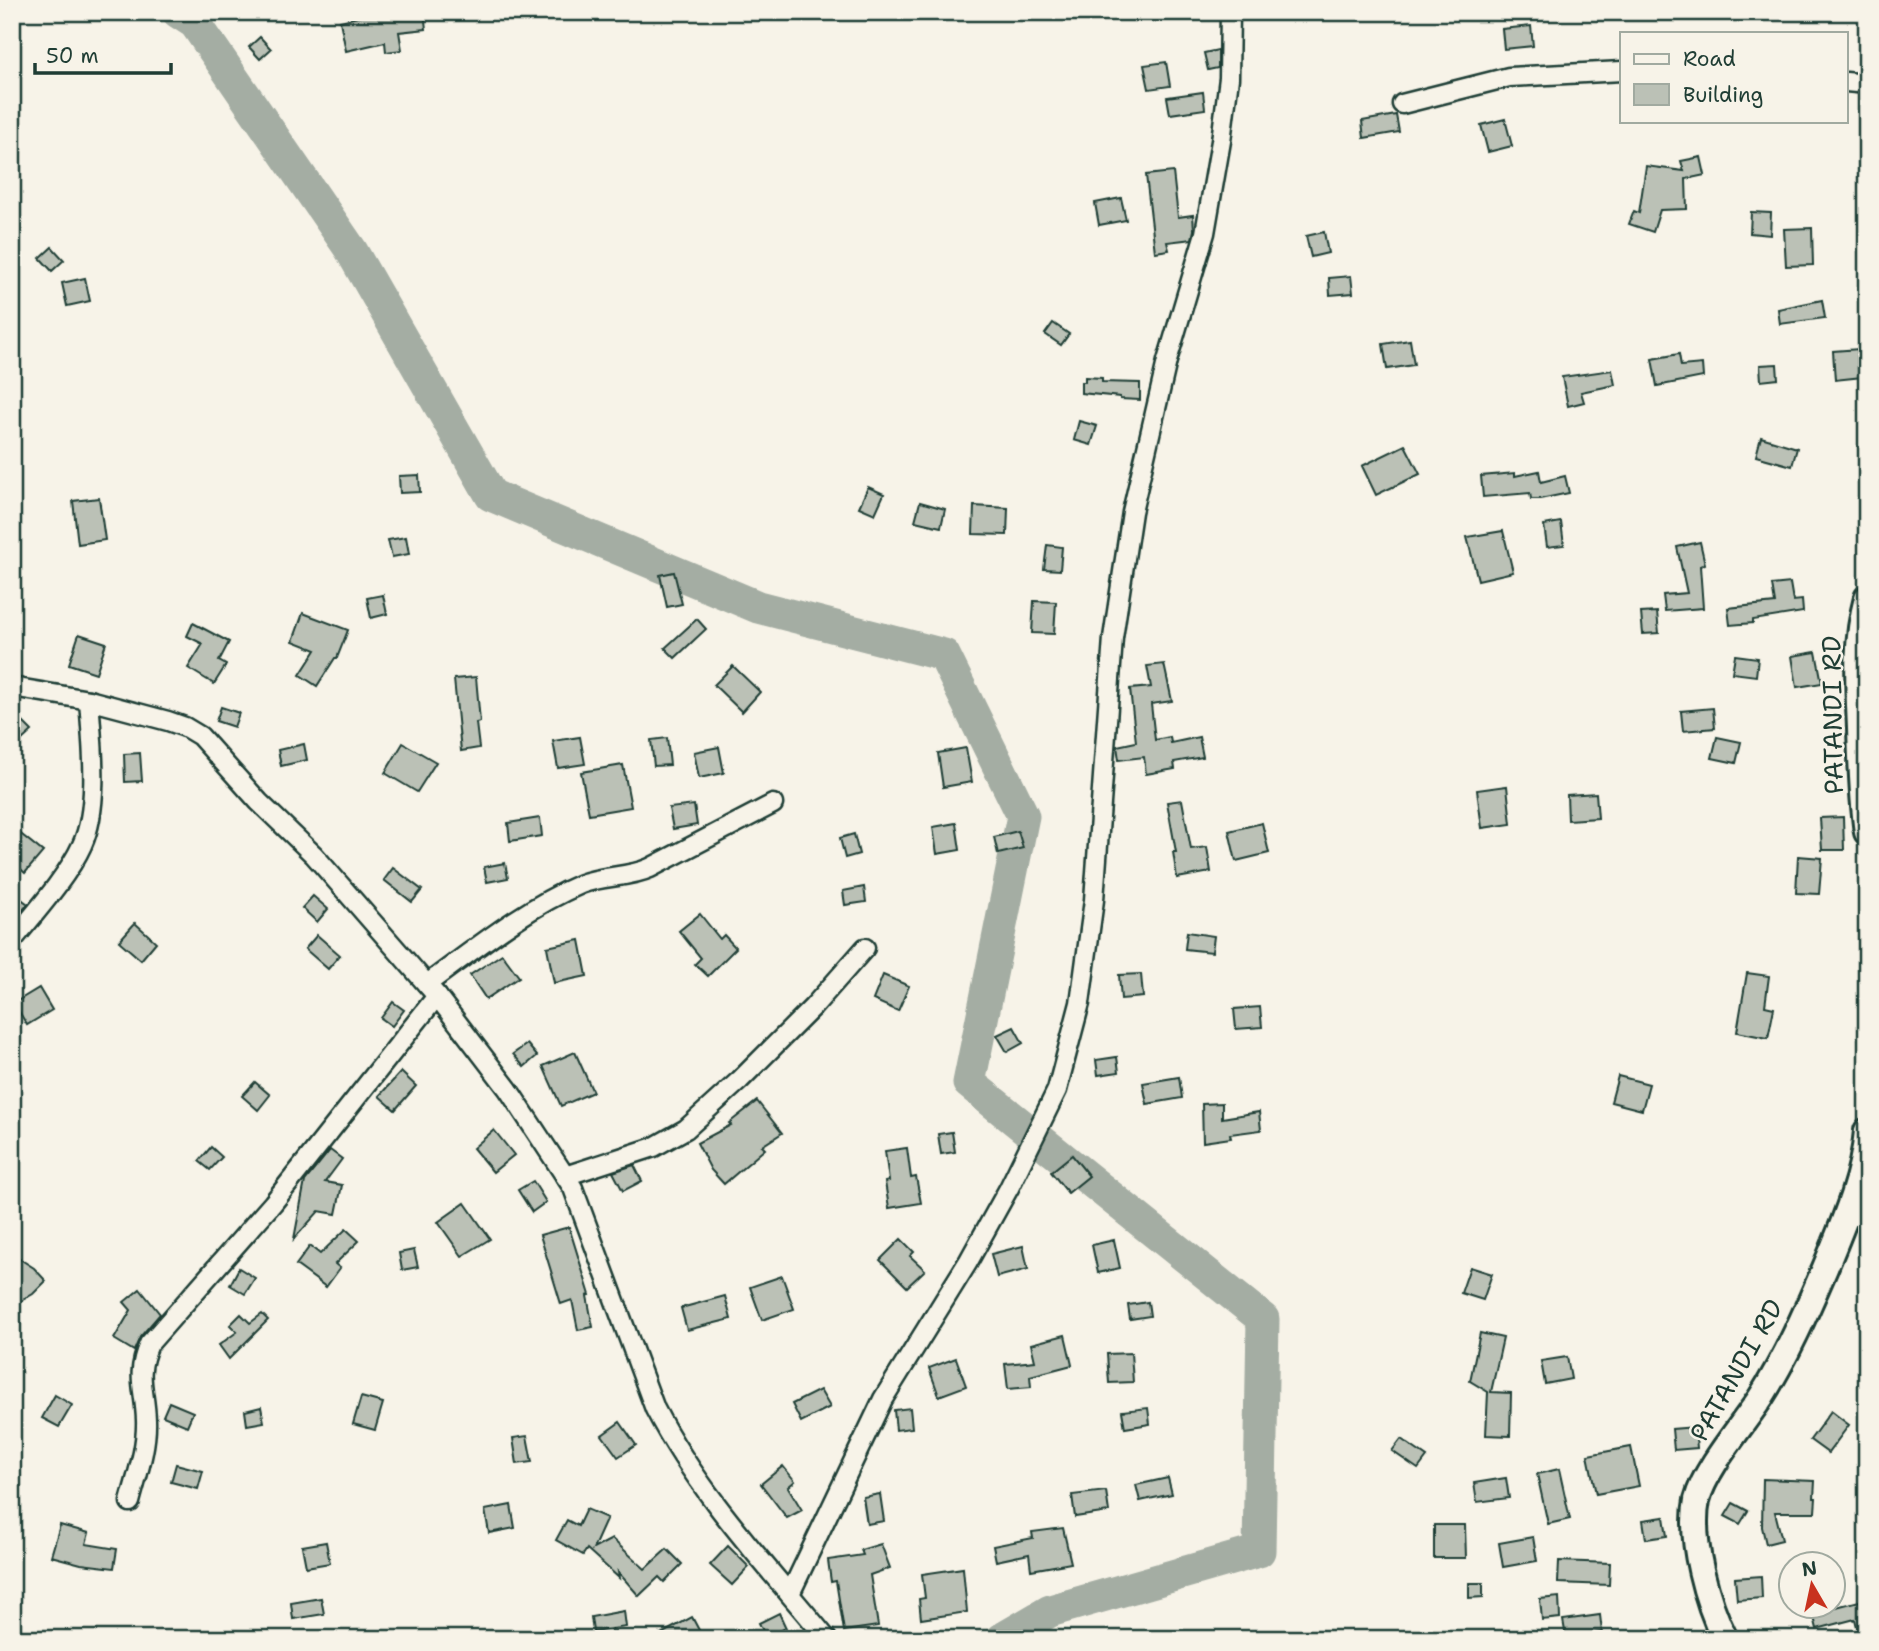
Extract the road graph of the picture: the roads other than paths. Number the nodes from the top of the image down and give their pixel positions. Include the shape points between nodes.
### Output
1 (1230, 12) edge
2 (1620, 71) edge
3 (1848, 82) edge
4 (1867, 84) edge
5 (1402, 104) dead end
6 (1867, 598) edge
7 (12, 687) edge
8 (89, 700) junction
9 (773, 804) dead end
10 (1867, 832) edge
11 (12, 941) edge
12 (865, 947) dead end
13 (432, 990) junction
14 (1867, 1131) edge
15 (565, 1176) junction
16 (130, 1502) dead end
17 (790, 1594) junction
18 (827, 1639) edge
19 (1726, 1639) edge

1 - 17 street via 1229,78 1205,233 1167,361 1132,512 1112,638 1094,900 1080,1003 1057,1090 991,1220 883,1399
2 - 5 street via 1509,77
3 - 4 street
6 - 10 street, PATANDI RD via 1859,628 1857,673
7 - 8 street
8 - 11 street via 94,769 83,844
8 - 13 street via 168,720 200,737 314,855
9 - 13 street via 650,868 595,879 526,912
12 - 15 street via 813,1007 686,1129 654,1147
13 - 15 street via 508,1089
13 - 16 street via 273,1203 149,1344 141,1363 146,1421 143,1454
14 - 19 street, PATANDI RD via 1848,1212 1802,1322 1763,1394 1701,1485 1696,1524 1701,1572
15 - 17 street via 672,1443
17 - 18 street

